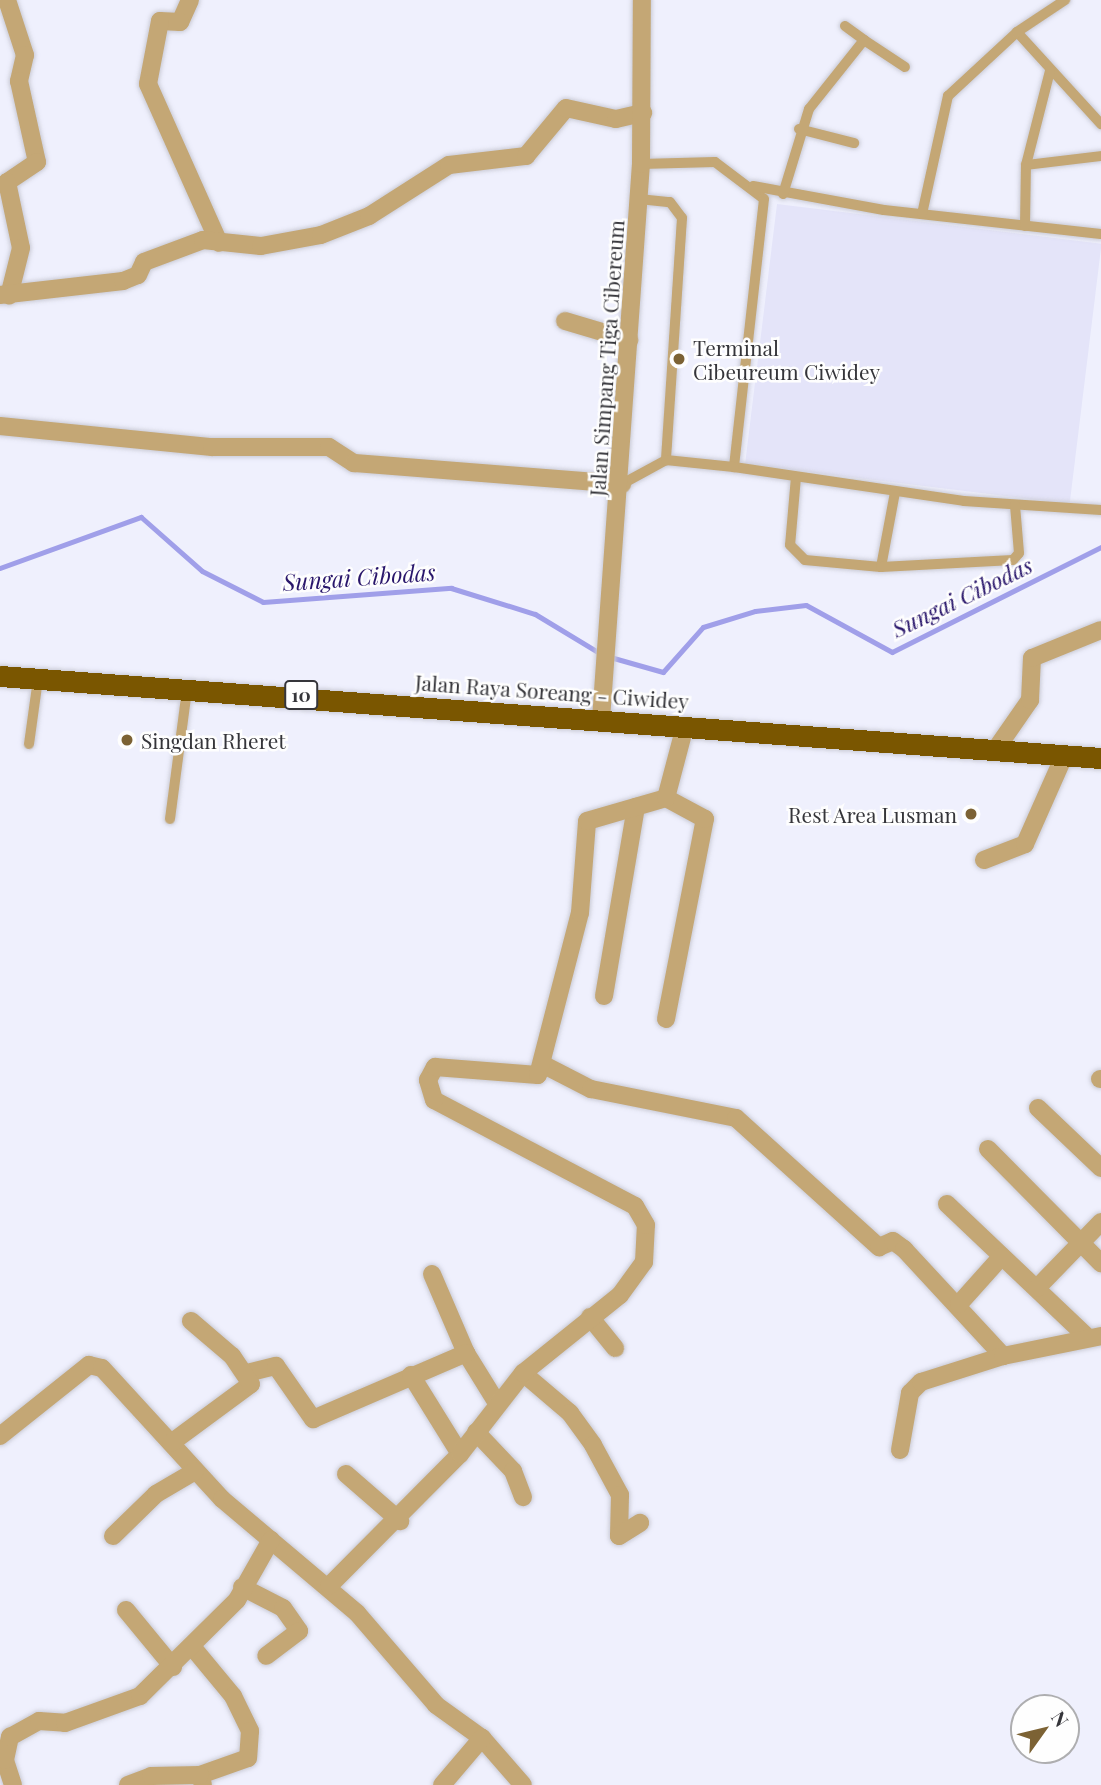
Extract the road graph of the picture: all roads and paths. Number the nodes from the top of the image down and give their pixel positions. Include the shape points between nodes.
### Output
1 (7, 0) edge
2 (190, 0) edge
3 (642, 0) edge
4 (1065, 0) edge
5 (845, 26) dead end
6 (1017, 32) junction
7 (864, 40) junction
8 (905, 67) dead end
9 (1050, 71) junction
10 (643, 113) junction
11 (1101, 124) edge
12 (799, 129) junction
13 (854, 143) dead end
14 (1101, 156) edge
15 (641, 164) junction
16 (1026, 165) junction
17 (5, 175) edge
18 (753, 186) junction
19 (783, 194) junction
20 (639, 199) junction
21 (922, 214) junction
22 (1025, 226) junction
23 (1101, 234) edge
24 (219, 243) junction
25 (5, 296) edge
26 (565, 321) dead end
27 (629, 340) junction
28 (0, 426) edge
29 (666, 460) junction
30 (734, 467) junction
31 (796, 477) junction
32 (622, 484) junction
33 (895, 492) junction
34 (1015, 505) junction
35 (1101, 510) edge
36 (881, 567) junction
37 (1101, 630) edge
38 (0, 676) edge
39 (38, 679) junction
40 (188, 689) junction
41 (601, 719) junction
42 (685, 726) junction
43 (29, 744) dead end
44 (996, 749) junction
45 (1064, 756) junction
46 (1101, 758) edge
47 (666, 798) junction
48 (636, 807) junction
49 (170, 819) dead end
50 (984, 860) dead end
51 (604, 996) dead end
52 (666, 1018) dead end
53 (544, 1065) junction
54 (1038, 1108) dead end
55 (988, 1149) dead end
56 (1101, 1168) edge
57 (947, 1204) dead end
58 (1101, 1222) edge
59 (1080, 1243) junction
60 (1002, 1256) junction
61 (1101, 1263) edge
62 (432, 1274) dead end
63 (1037, 1288) junction
64 (959, 1304) junction
65 (590, 1317) junction
66 (191, 1321) dead end
67 (1094, 1336) edge
68 (615, 1348) dead end
69 (466, 1353) junction
70 (1003, 1356) junction
71 (247, 1373) junction
72 (523, 1373) junction
73 (411, 1375) junction
74 (497, 1403) junction
75 (476, 1433) junction
76 (0, 1436) edge
77 (171, 1443) junction
78 (900, 1450) dead end
79 (460, 1454) junction
80 (195, 1471) junction
81 (346, 1474) dead end
82 (523, 1497) dead end
83 (400, 1521) junction
84 (640, 1523) dead end
85 (113, 1536) dead end
86 (271, 1540) junction
87 (329, 1586) junction
88 (242, 1587) junction
89 (126, 1610) dead end
90 (194, 1649) junction
91 (266, 1656) dead end
92 (173, 1667) junction
93 (482, 1738) junction
94 (201, 1780) edge
95 (13, 1785) edge
96 (128, 1785) edge
97 (442, 1785) edge
98 (523, 1785) edge

1 - 17 street via 25,55 19,81 37,162
2 - 24 street via 180,22 160,21 148,84
3 - 10 street, Jalan Simpang Tiga Cibereum
4 - 6 lane
5 - 7 lane
6 - 9 lane
6 - 21 lane via 948,96
7 - 8 lane
7 - 12 lane
9 - 11 lane
9 - 16 lane
10 - 15 street, Jalan Simpang Tiga Cibereum
10 - 24 street via 616,119 566,108 526,156 449,165 340,229 282,245
12 - 13 lane
12 - 19 lane
14 - 16 lane
15 - 18 lane via 715,162
15 - 20 street, Jalan Simpang Tiga Cibereum
16 - 22 lane
17 - 25 street via 21,248
18 - 19 lane
18 - 30 lane via 764,198 764,222
19 - 21 lane
20 - 27 street, Jalan Simpang Tiga Cibereum
20 - 29 lane via 670,202 682,218
21 - 22 lane
22 - 23 lane
24 - 25 street via 203,240 144,262 138,275 123,281
26 - 27 street
27 - 32 street, Jalan Simpang Tiga Cibereum
28 - 32 street via 212,447 330,447 354,463
29 - 30 lane
29 - 32 lane
30 - 31 lane
31 - 33 lane
31 - 36 lane via 790,544 796,553 804,560
32 - 41 street, Jalan Simpang Tiga Cibereum
33 - 34 lane
33 - 36 lane
34 - 35 lane
34 - 36 lane via 1018,553 1013,560
37 - 44 street via 1032,658 1030,700
38 - 39 highway, Jalan Raya Soreang - Ciwidey / 10
39 - 40 highway, Jalan Raya Soreang - Ciwidey / 10
39 - 43 lane
40 - 41 highway, Jalan Raya Soreang - Ciwidey / 10
40 - 49 lane
41 - 42 highway, Jalan Raya Soreang - Ciwidey / 10
42 - 44 highway, Jalan Raya Soreang - Ciwidey / 10
42 - 47 street
44 - 45 highway, Jalan Raya Soreang - Ciwidey / 10
45 - 46 highway, Jalan Raya Soreang - Ciwidey / 10
45 - 50 street via 1025,844
47 - 48 street
47 - 52 street via 705,819
48 - 51 street
48 - 53 street via 591,818 584,827 580,914
53 - 64 street via 591,1088 736,1118 879,1247 898,1244
53 - 65 street via 532,1077 435,1067 428,1080 430,1094 641,1213 648,1246 644,1262 634,1281
54 - 56 street
55 - 59 street
57 - 60 street
58 - 59 street
59 - 61 street
59 - 63 street
60 - 63 street
60 - 64 street
62 - 69 street
63 - 67 street
64 - 70 street
65 - 68 street
65 - 72 street
66 - 71 street
67 - 70 street
69 - 73 street
69 - 74 street
70 - 78 street via 921,1382 910,1393
71 - 73 street via 276,1366 313,1419
71 - 77 street via 248,1387
72 - 74 street
72 - 84 street via 589,1437 620,1495 619,1536
73 - 79 street
74 - 75 street
75 - 79 street
75 - 82 street via 513,1471
76 - 77 street via 96,1365
77 - 80 street
79 - 83 street
80 - 85 street via 156,1494
80 - 86 street
81 - 83 street
83 - 87 street
86 - 87 street
86 - 88 street
87 - 93 street via 436,1705
88 - 90 street
88 - 91 street via 282,1608 299,1631
89 - 92 street
90 - 92 street
90 - 94 street via 233,1696 250,1731 248,1759
92 - 95 street via 140,1696 65,1723 39,1721 13,1734 5,1760
93 - 97 street
93 - 98 street
94 - 96 street via 151,1776

